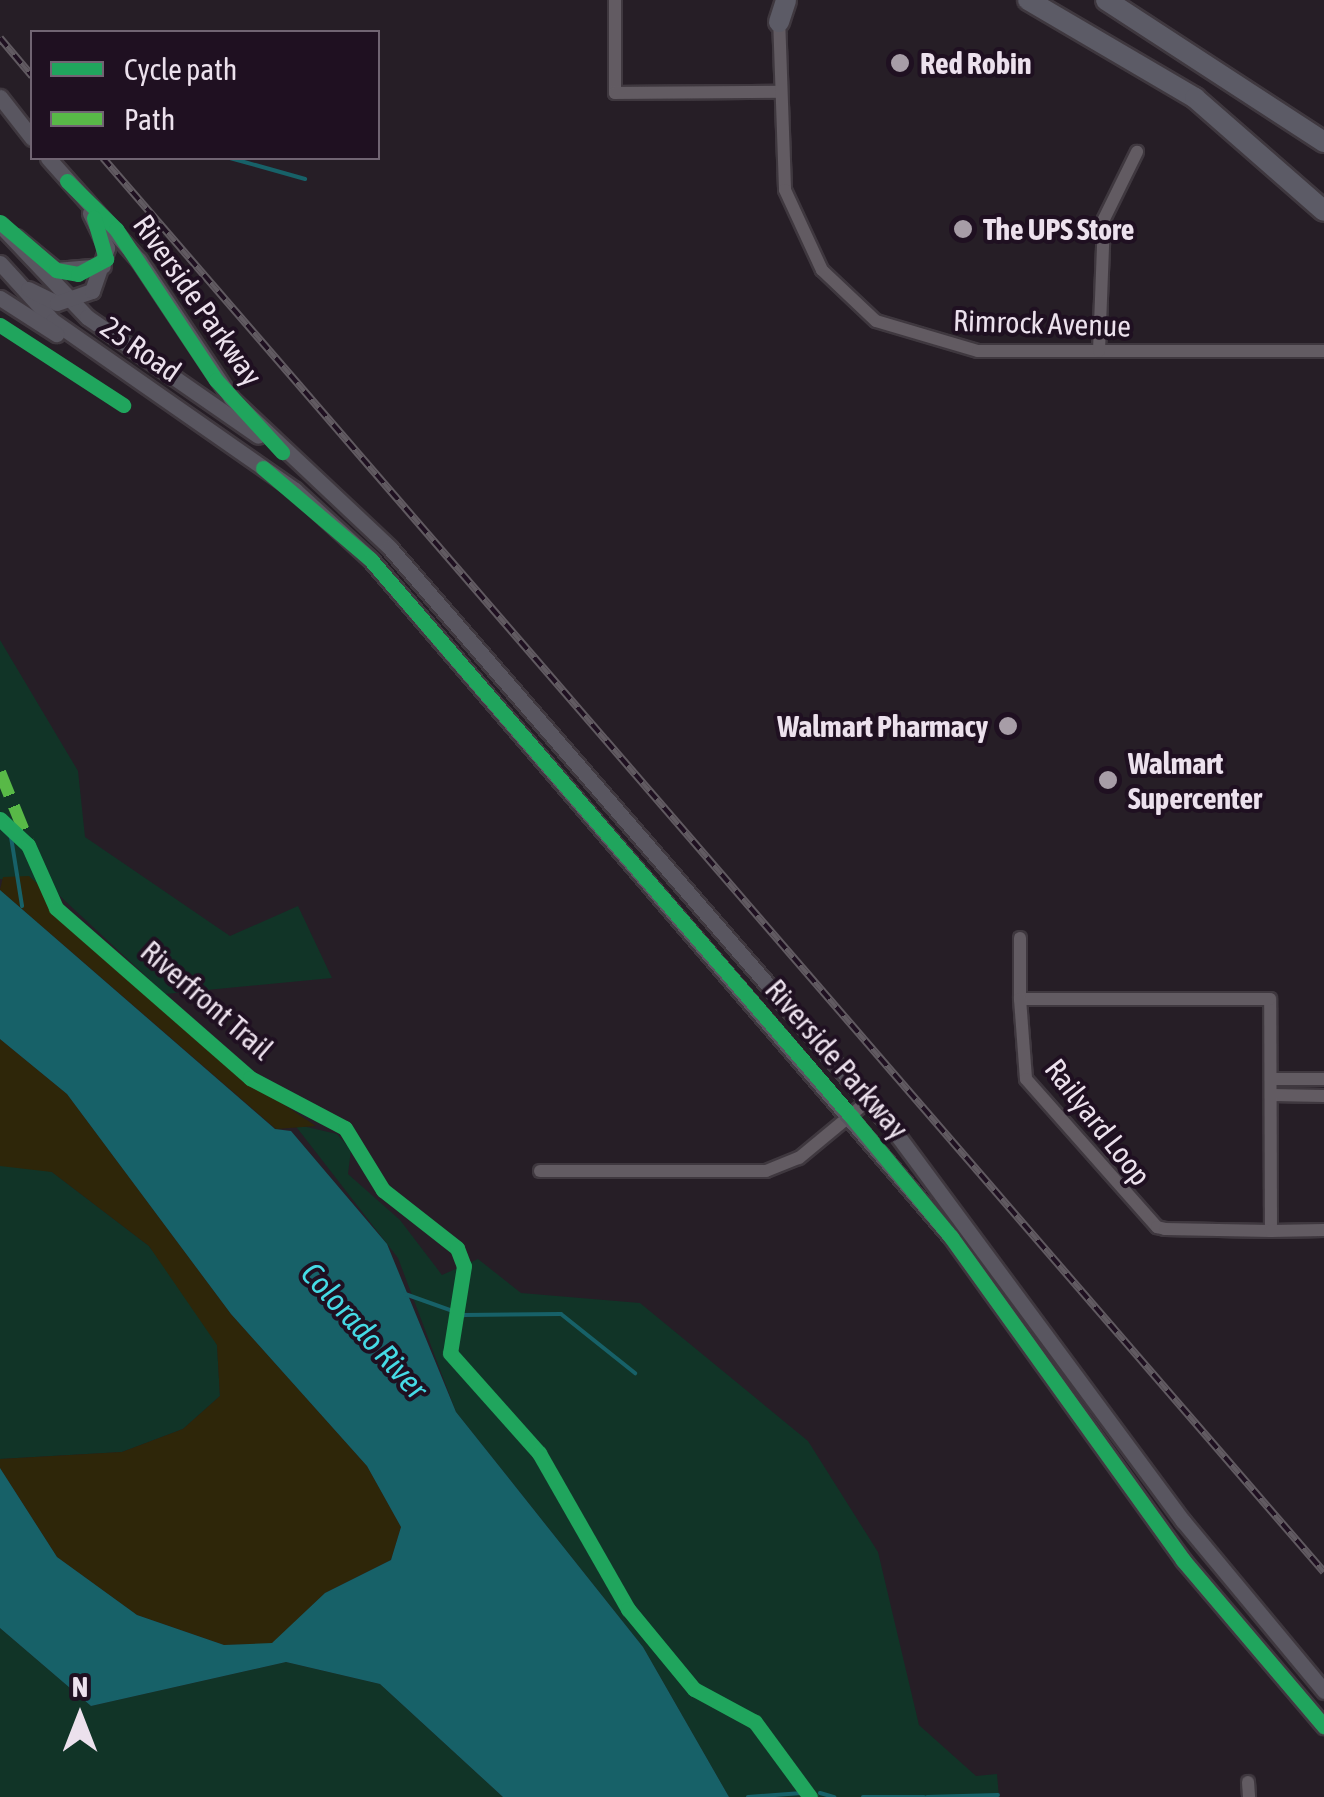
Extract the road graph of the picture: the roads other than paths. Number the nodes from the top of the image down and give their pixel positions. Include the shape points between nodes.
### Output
1 (615, 0) edge
2 (1028, 0) edge
3 (1106, 0) edge
4 (781, 7) edge
5 (778, 92) junction
6 (0, 97) edge
7 (30, 135) edge
8 (1324, 142) edge
9 (1138, 152) dead end
10 (50, 160) edge
11 (67, 181) junction
12 (1324, 211) edge
13 (0, 224) edge
14 (0, 263) edge
15 (103, 266) junction
16 (0, 298) edge
17 (72, 302) junction
18 (1099, 351) junction
19 (1324, 351) edge
20 (132, 376) junction
21 (282, 452) junction
22 (262, 468) joint
23 (523, 702) junction
24 (506, 717) junction
25 (1020, 938) dead end
26 (1020, 999) junction
27 (1272, 1079) junction
28 (1324, 1079) edge
29 (1272, 1096) junction
30 (1324, 1096) edge
31 (868, 1101) junction
32 (851, 1116) junction
33 (540, 1171) dead end
34 (1271, 1230) junction
35 (1324, 1230) edge
36 (1324, 1691) edge
37 (1324, 1726) edge

1 - 5 street via 614,94
2 - 12 highway via 1195,98
3 - 8 highway
4 - 5 street, Rimrock Avenue
5 - 18 street, Rimrock Avenue via 781,168 800,232 863,312 953,348
6 - 7 main road
9 - 18 street via 1104,220
10 - 11 main road, Riverside Parkway
11 - 15 main road via 101,228
11 - 21 main road, Riverside Parkway via 116,229 216,380
13 - 15 main road via 56,270
13 - 17 main road, 25 Road
14 - 17 main road via 44,300
14 - 20 main road, 25 Road via 52,321
15 - 17 main road via 92,291
16 - 20 main road
17 - 21 main road, 25 Road
18 - 19 street, Rimrock Avenue
20 - 22 main road, 25 Road
21 - 23 main road, Riverside Parkway via 364,520
22 - 24 main road, Riverside Parkway via 370,559
23 - 24 main road
23 - 31 main road, Riverside Parkway
24 - 32 main road, Riverside Parkway
25 - 26 street, Railyard Loop
26 - 27 street via 1270,999
26 - 34 street, Railyard Loop via 1026,1079 1134,1208 1165,1229
27 - 28 street
27 - 29 street
29 - 30 street
29 - 34 street
31 - 32 street
31 - 36 main road, Riverside Parkway via 1008,1275 1183,1521
32 - 33 street via 799,1158 766,1171
32 - 37 main road, Riverside Parkway via 951,1237 1184,1560
34 - 35 street, Railyard Loop

